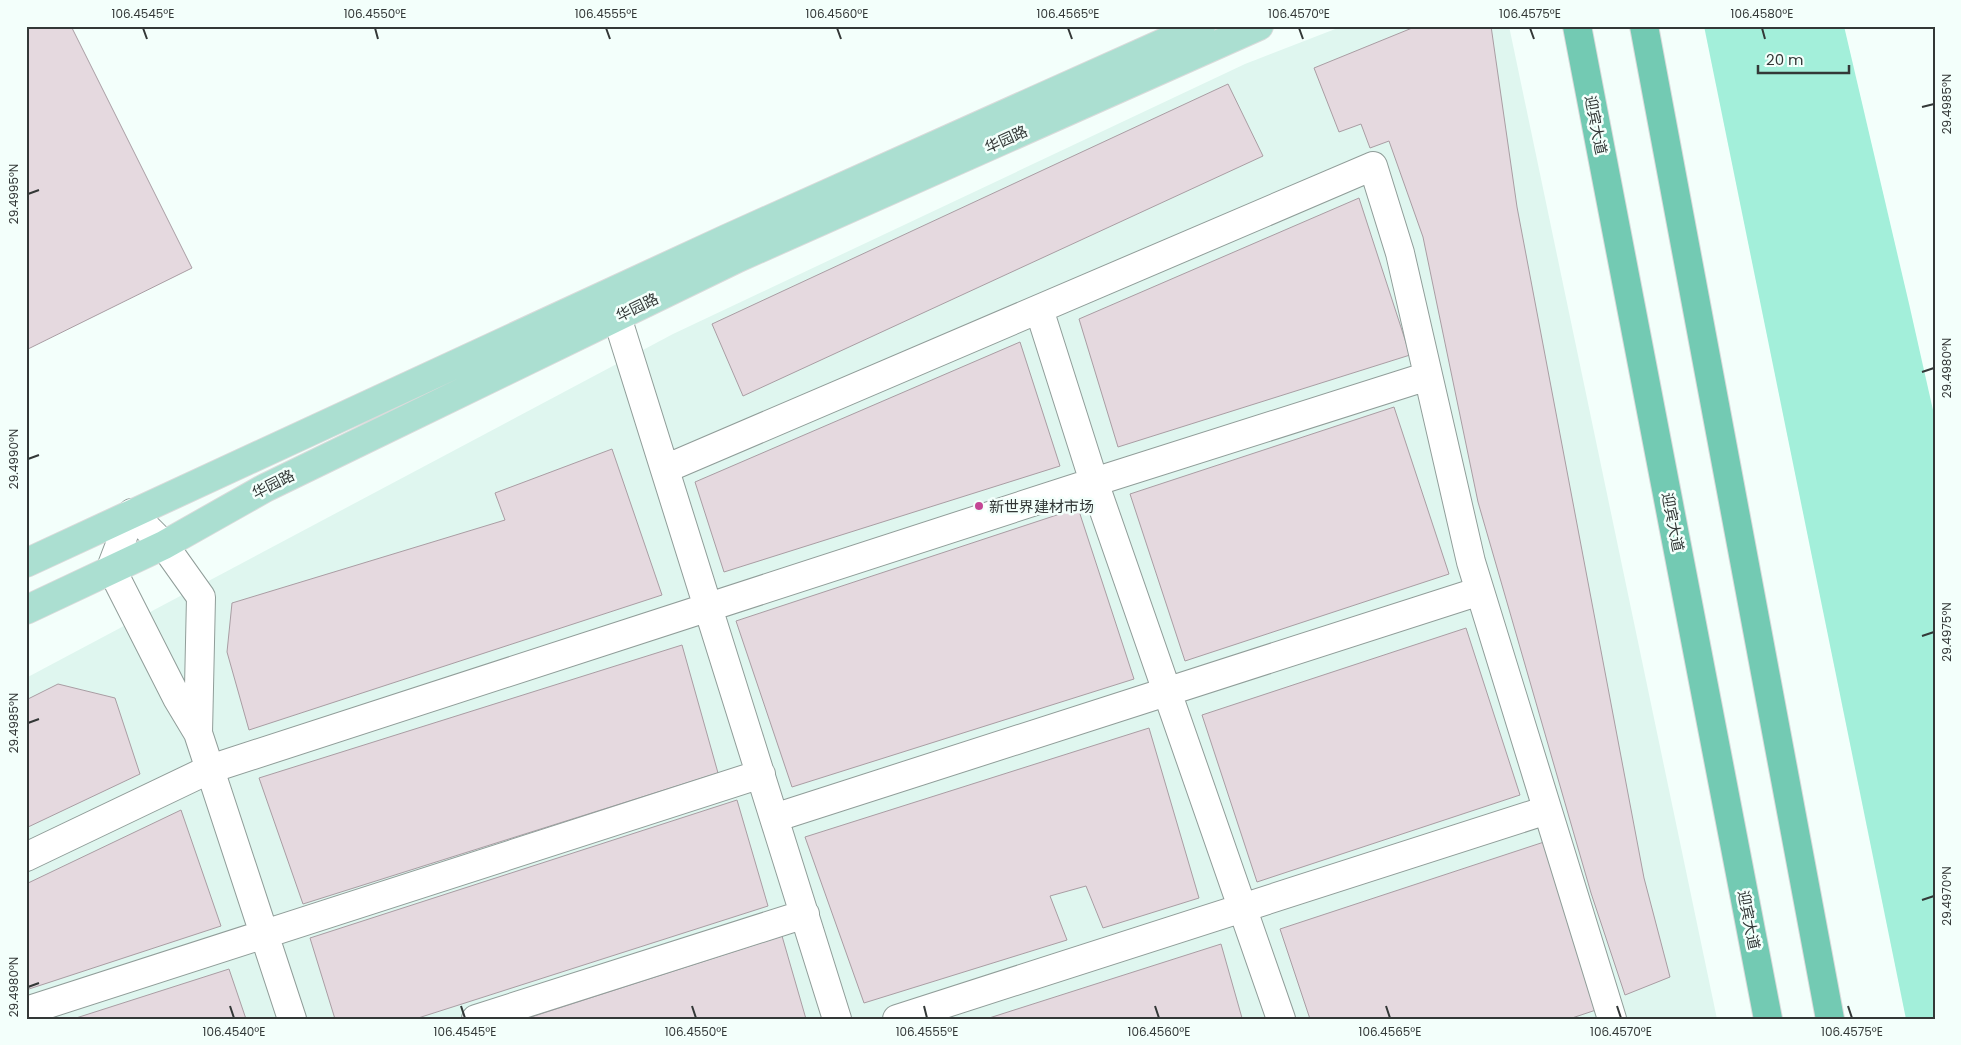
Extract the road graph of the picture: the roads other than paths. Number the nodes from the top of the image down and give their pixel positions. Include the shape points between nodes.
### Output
1 (1201, 26) edge
2 (1259, 26) edge
3 (1577, 26) edge
4 (1644, 26) edge
5 (1039, 309) junction
6 (617, 317) junction
7 (1428, 376) junction
8 (665, 469) junction
9 (1094, 482) junction
10 (132, 513) junction
11 (164, 545) junction
12 (26, 563) edge
13 (111, 568) junction
14 (1480, 591) junction
15 (708, 607) junction
16 (26, 610) edge
17 (1166, 692) junction
18 (198, 733) junction
19 (210, 769) junction
20 (760, 774) junction
21 (1548, 810) junction
22 (774, 818) junction
23 (26, 857) edge
24 (1242, 908) junction
25 (805, 914) junction
26 (264, 934) junction
27 (26, 1011) edge
28 (292, 1019) edge
29 (476, 1019) edge
30 (837, 1019) edge
31 (897, 1019) edge
32 (1282, 1019) edge
33 (1612, 1019) edge
34 (1768, 1019) edge
35 (1830, 1019) edge

1 - 10 main road, 华园路
2 - 6 main road, 华园路 via 738,258
3 - 34 highway, 迎宾大道
4 - 35 highway
5 - 7 lane via 1373,166 1400,253
5 - 8 lane
5 - 9 lane
6 - 8 lane
6 - 11 main road, 华园路 via 265,488
7 - 9 lane
7 - 14 lane
8 - 15 lane
9 - 15 lane
9 - 17 lane
10 - 11 lane
10 - 12 main road, 华园路
10 - 13 lane
11 - 13 main road, 华园路
11 - 18 lane via 201,597
13 - 16 main road, 华园路
13 - 18 lane
14 - 17 lane
14 - 21 lane
15 - 19 lane
15 - 20 lane
17 - 22 lane
17 - 24 lane
18 - 19 lane
19 - 23 lane
19 - 26 lane
20 - 22 lane
20 - 26 lane
21 - 24 lane
21 - 33 lane
22 - 25 lane
24 - 31 lane
24 - 32 lane
25 - 29 lane
25 - 30 lane
26 - 27 lane
26 - 28 lane

